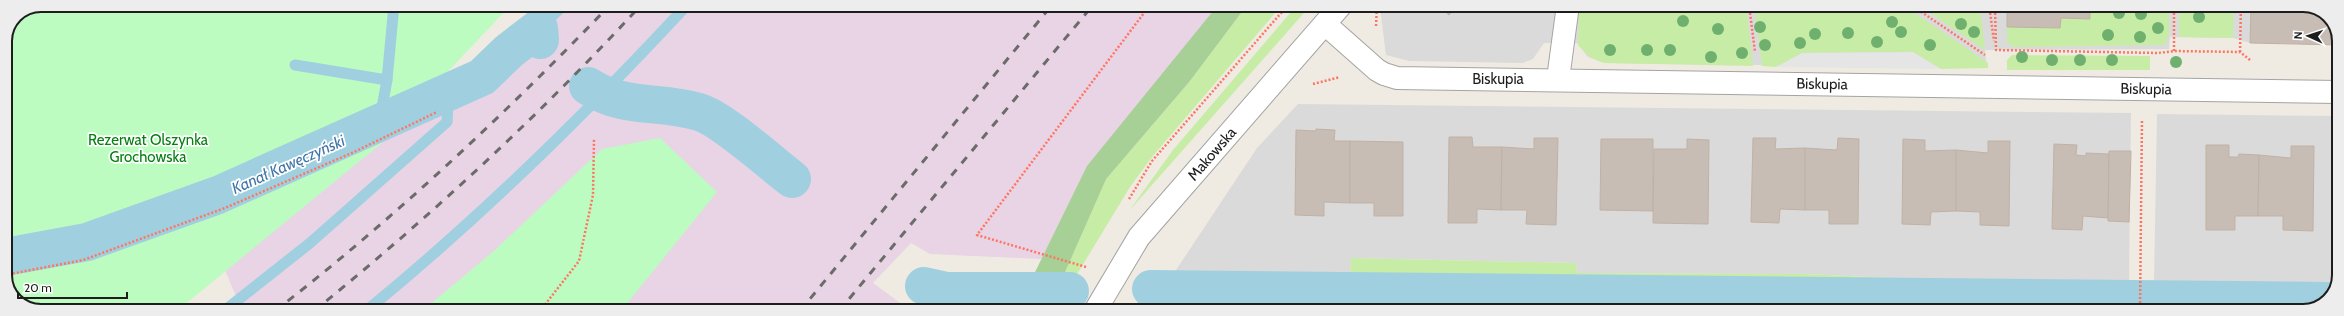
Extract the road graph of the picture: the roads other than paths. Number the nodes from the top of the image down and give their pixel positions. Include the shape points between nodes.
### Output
1 (1335, 12) edge
2 (1567, 12) edge
3 (1325, 24) junction
4 (1558, 79) junction
5 (2332, 92) edge
6 (1099, 304) edge

1 - 3 street, Makowska
2 - 4 street
3 - 4 street, Biskupia via 1361,58 1391,76
3 - 6 street, Makowska via 1140,237
4 - 5 street, Biskupia

